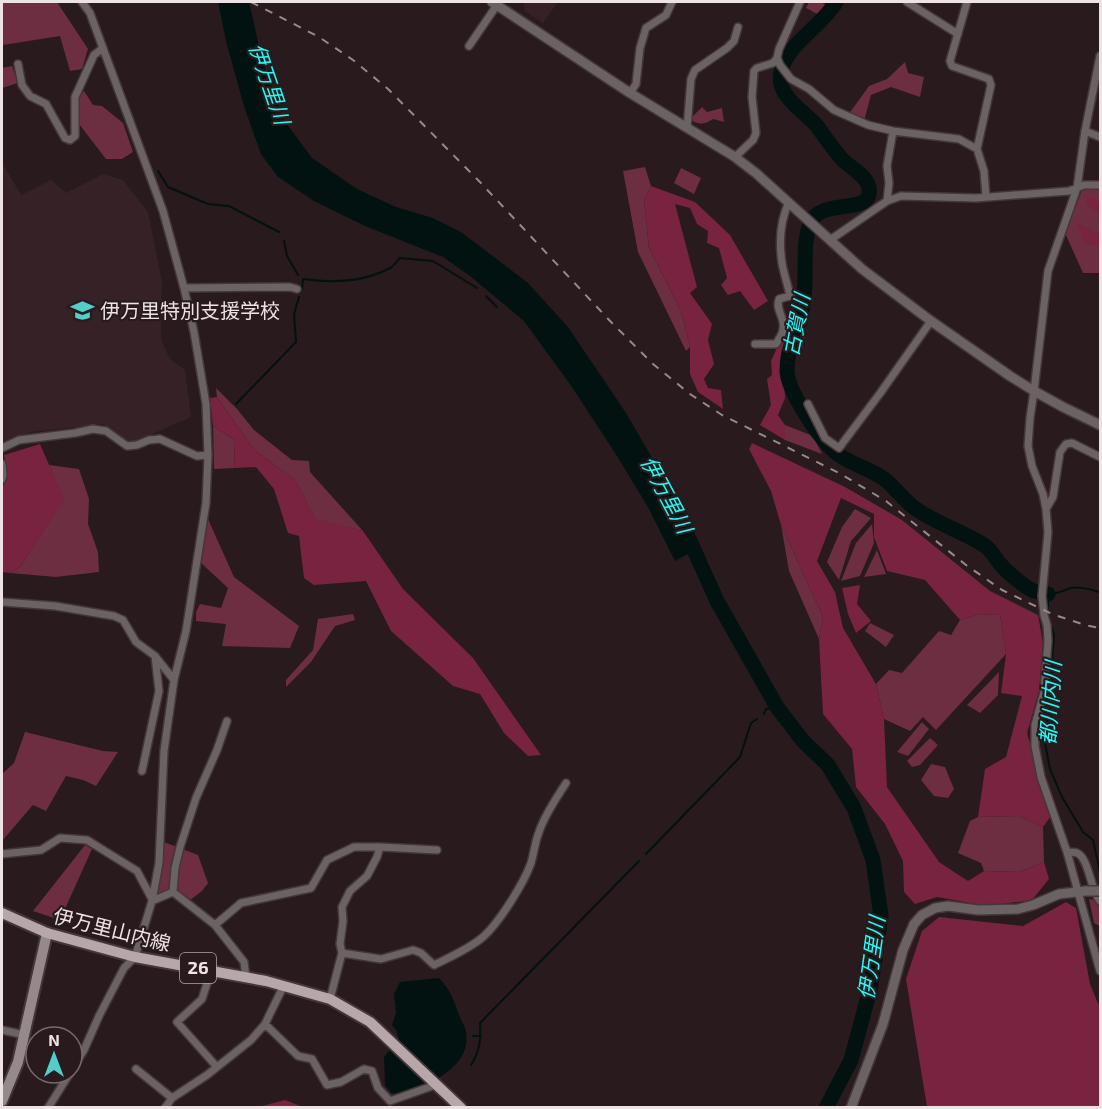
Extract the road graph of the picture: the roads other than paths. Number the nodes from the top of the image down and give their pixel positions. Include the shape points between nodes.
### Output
1 (82, 2) edge
2 (672, 2) edge
3 (788, 2) edge
4 (907, 2) edge
5 (968, 2) edge
6 (496, 3) edge
7 (799, 3) edge
8 (738, 27) dead end
9 (958, 34) junction
10 (469, 46) dead end
11 (103, 48) junction
12 (1101, 56) edge
13 (18, 64) dead end
14 (781, 65) junction
15 (630, 93) junction
16 (687, 128) junction
17 (893, 131) junction
18 (1085, 131) junction
19 (1101, 137) edge
20 (977, 149) junction
21 (735, 157) junction
22 (1101, 185) edge
23 (1077, 188) junction
24 (986, 197) junction
25 (887, 201) junction
26 (789, 202) junction
27 (826, 236) junction
28 (184, 288) junction
29 (297, 289) dead end
30 (932, 321) junction
31 (754, 344) dead end
32 (1034, 391) junction
33 (808, 404) dead end
34 (1101, 425) edge
35 (2, 448) edge
36 (208, 455) junction
37 (1101, 457) edge
38 (2, 464) edge
39 (2, 479) edge
40 (1046, 509) junction
41 (2, 602) edge
42 (155, 656) junction
43 (174, 680) junction
44 (227, 721) dead end
45 (142, 771) dead end
46 (566, 783) dead end
47 (380, 847) junction
48 (437, 850) dead end
49 (1067, 852) junction
50 (2, 854) edge
51 (1082, 891) junction
52 (1101, 891) edge
53 (173, 892) junction
54 (152, 901) junction
55 (1101, 901) edge
56 (2, 913) edge
57 (215, 925) junction
58 (47, 933) junction
59 (342, 953) junction
60 (135, 957) junction
61 (211, 971) junction
62 (1101, 971) edge
63 (246, 977) junction
64 (284, 985) junction
65 (330, 999) junction
66 (266, 1024) junction
67 (27, 1025) edge
68 (2, 1030) edge
69 (24, 1035) edge
70 (24, 1039) edge
71 (84, 1050) edge
72 (217, 1067) junction
73 (136, 1069) dead end
74 (438, 1084) junction
75 (62, 1085) edge
76 (172, 1098) junction
77 (2, 1101) edge
78 (48, 1107) edge
79 (165, 1107) edge
80 (461, 1107) edge
81 (851, 1107) edge

1 - 11 street
2 - 15 street via 666,15 646,28 636,84
3 - 7 street
4 - 9 street
5 - 9 street
6 - 10 street
6 - 15 street
7 - 14 street via 779,49
8 - 16 street via 727,48 695,70
9 - 20 street via 952,66 989,79 992,86
11 - 13 street via 94,55 75,97 75,136 70,140 65,138 46,104 30,96 22,85
11 - 28 street via 164,211
12 - 18 street
14 - 17 street via 791,79 834,110
14 - 21 street via 773,63 754,72 756,133
15 - 16 street
16 - 21 street
17 - 20 street via 959,139
17 - 25 street
18 - 19 street
18 - 23 street
20 - 24 street
21 - 26 street
22 - 23 street
23 - 24 street
23 - 32 street via 1048,271
24 - 25 street via 901,196
25 - 27 street
26 - 27 street
26 - 31 street via 783,215 781,243 790,296 779,299 777,306 783,329 776,344
27 - 30 street via 862,269
28 - 29 street
28 - 36 street via 206,404
30 - 32 street
30 - 33 street via 839,448 825,438
32 - 34 street
32 - 40 street via 1028,446
35 - 36 street via 19,440 93,429 106,431 127,446 160,439 197,456
36 - 43 street via 206,503 186,632
37 - 40 street via 1072,443 1066,444 1060,452 1053,497
38 - 39 street
40 - 49 street via 1042,593 1048,641 1035,746 1041,777
41 - 42 street via 114,616 123,620 136,642
42 - 43 street
42 - 45 street via 159,691
43 - 54 street via 164,751 159,863
44 - 53 street via 180,847
46 - 59 street via 539,832 524,879 482,938 434,965 413,950 381,959
47 - 48 street
47 - 57 street via 354,847 327,860 311,888 241,903
47 - 59 street via 367,876 350,891 342,907
49 - 51 street
49 - 55 street via 1082,857
50 - 54 street via 41,850 60,838 87,840 137,871
51 - 52 street, bridge
51 - 62 street
51 - 81 street via 1059,894 1018,909 948,906 922,915 903,950 883,1024
53 - 54 street
53 - 57 street
54 - 60 street
56 - 58 main road, 伊万里山内線 / 26
57 - 63 street via 244,962
58 - 60 main road, 伊万里山内線 / 26
58 - 67 main road
59 - 65 street
60 - 61 main road, 伊万里山内線 / 26
60 - 71 street via 124,968
61 - 63 main road, 伊万里山内線 / 26
61 - 72 street via 202,999 177,1022
63 - 64 main road, 伊万里山内線 / 26
64 - 65 main road, 伊万里山内線 / 26
64 - 66 street
65 - 74 main road, 伊万里山内線 / 26 via 370,1022
66 - 72 street
66 - 74 street via 298,1056 312,1059 327,1085 364,1069 372,1071 378,1088 390,1101
68 - 69 street
70 - 77 main road
72 - 76 street
73 - 76 street
74 - 80 main road, 伊万里山内線 / 26
75 - 78 street
76 - 79 street

